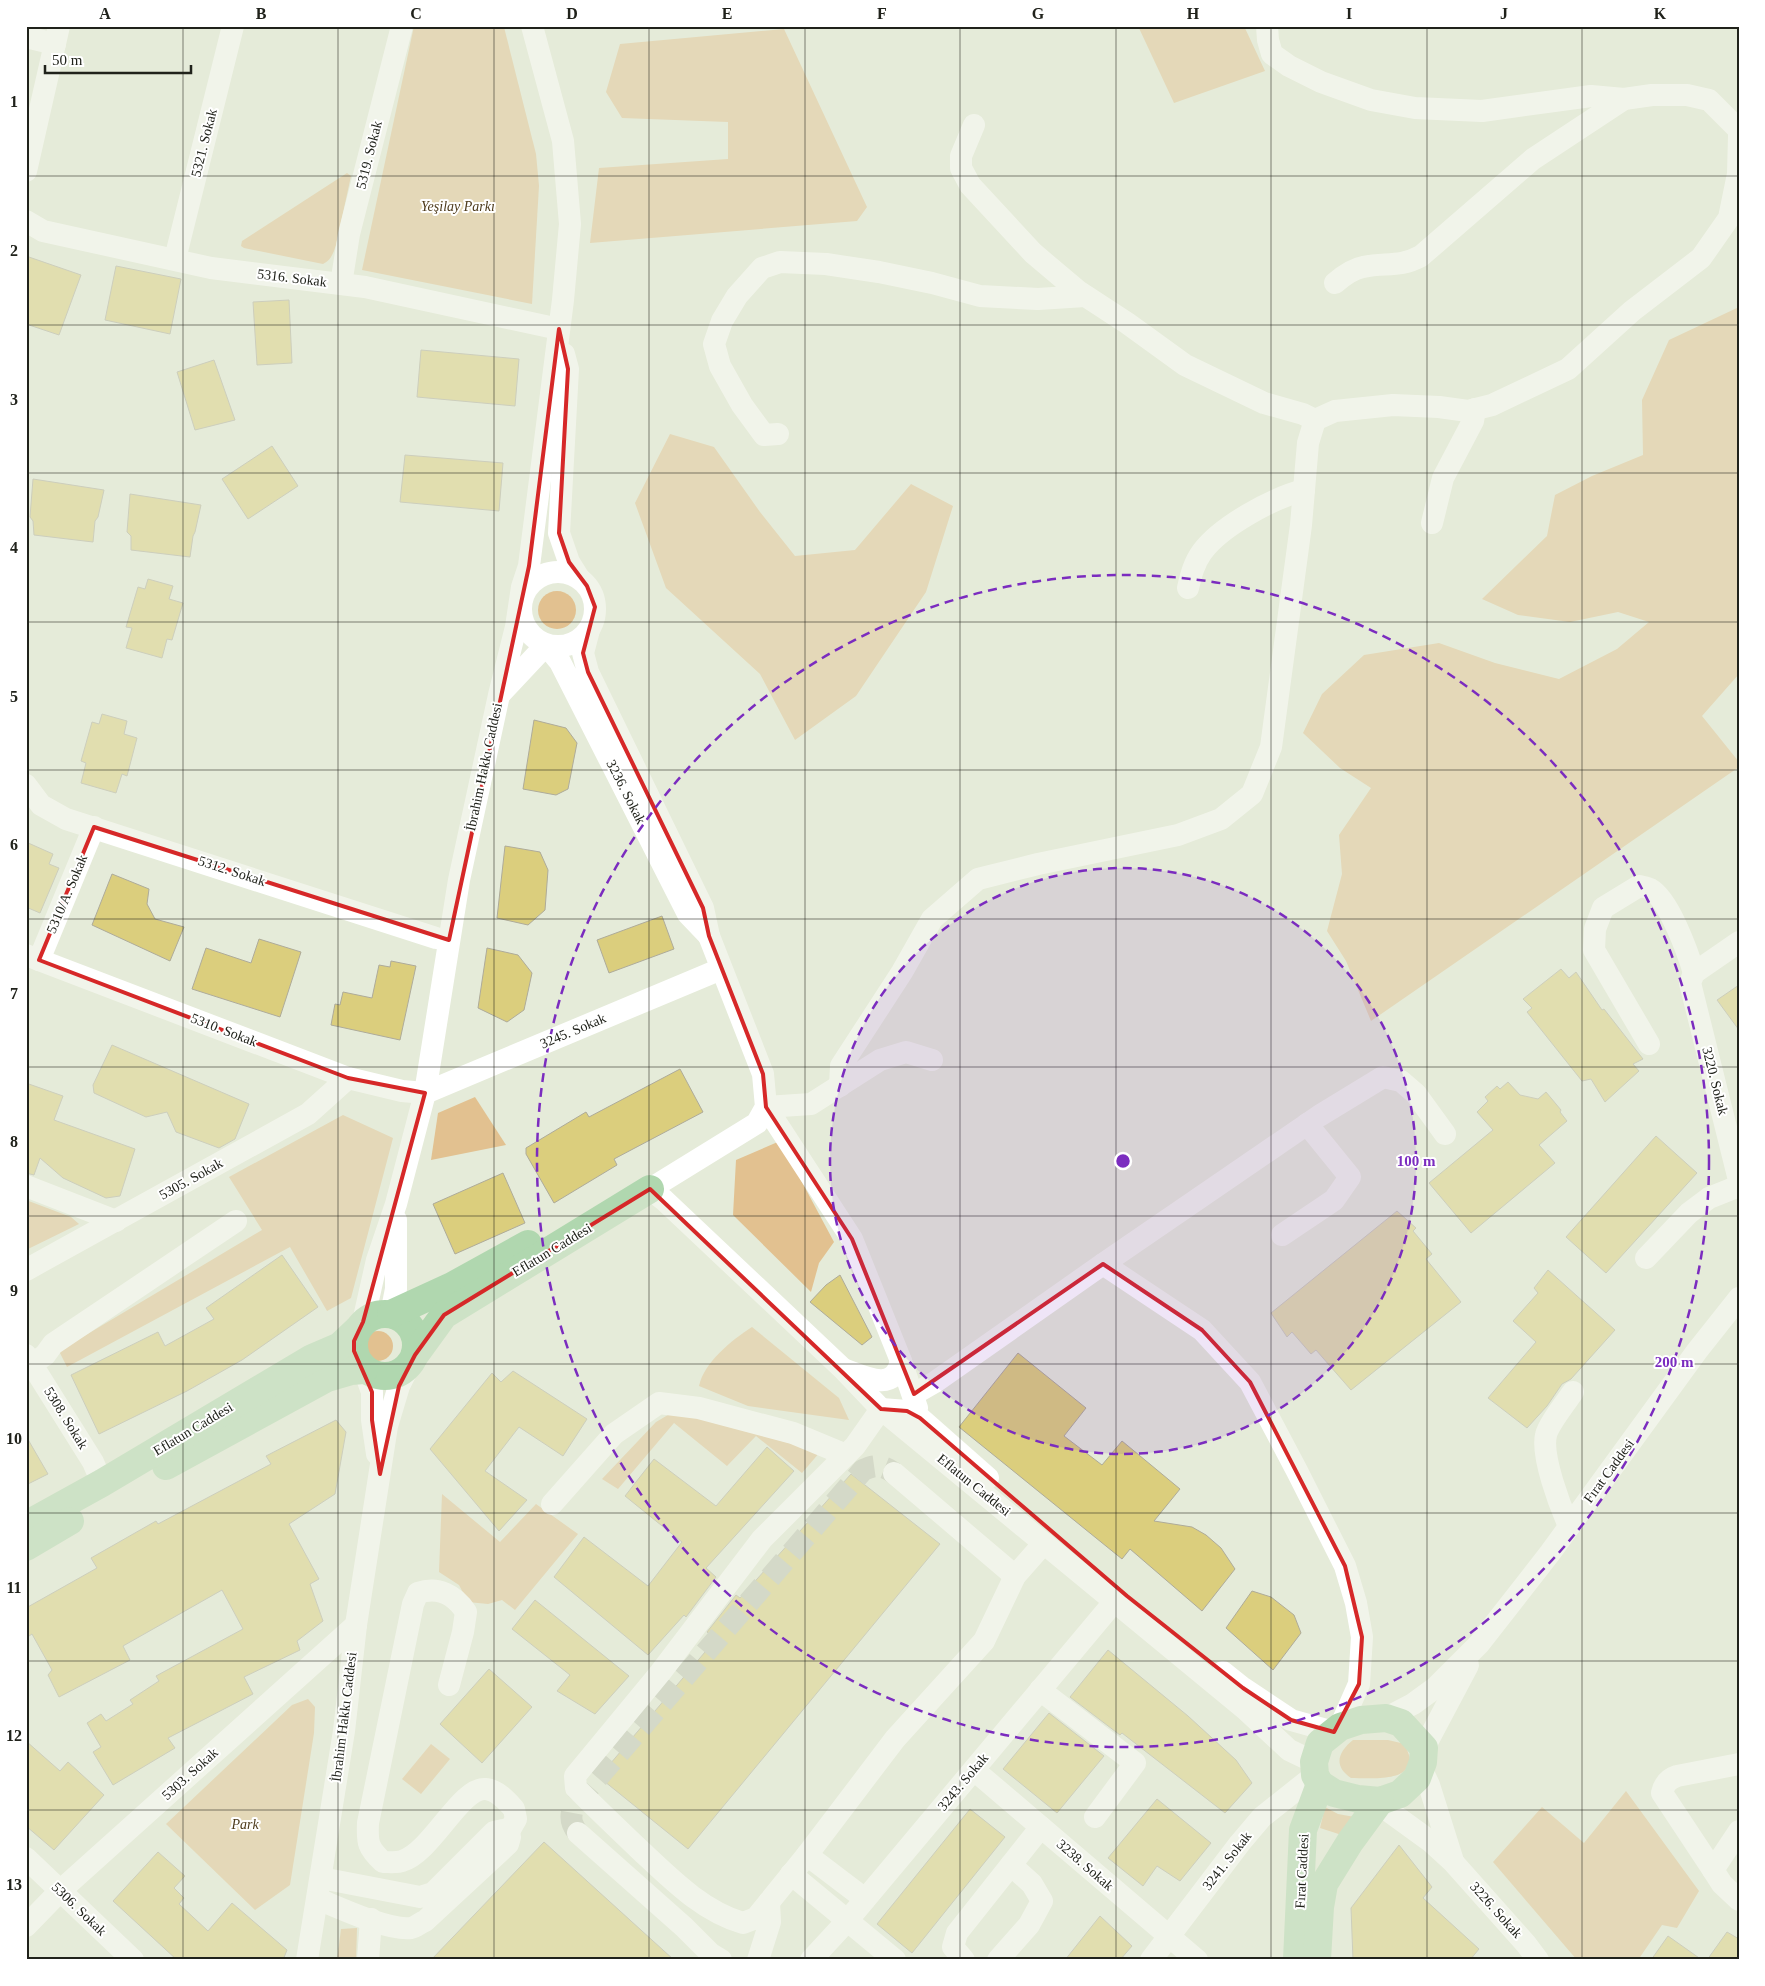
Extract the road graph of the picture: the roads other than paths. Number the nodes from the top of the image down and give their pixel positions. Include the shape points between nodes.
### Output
1 (233, 26) edge
2 (402, 26) edge
3 (532, 26) edge
4 (1267, 26) edge
5 (57, 35) edge
6 (26, 37) edge
7 (1624, 99) junction
8 (974, 125) dead end
9 (1739, 130) edge
10 (1739, 136) edge
11 (26, 171) edge
12 (26, 222) edge
13 (175, 259) junction
14 (1335, 283) dead end
15 (341, 284) junction
16 (1085, 296) junction
17 (559, 329) junction
18 (1475, 409) junction
19 (1315, 420) junction
20 (778, 434) dead end
21 (1304, 490) junction
22 (1432, 523) dead end
23 (579, 578) junction
24 (1188, 588) dead end
25 (520, 607) junction
26 (589, 630) junction
27 (546, 645) junction
28 (500, 695) junction
29 (26, 785) edge
30 (94, 828) junction
31 (709, 936) junction
32 (449, 940) junction
33 (1739, 942) edge
34 (33, 957) edge
35 (721, 969) junction
36 (1692, 978) junction
37 (1649, 1044) dead end
38 (932, 1060) dead end
39 (348, 1078) junction
40 (840, 1086) junction
41 (425, 1093) junction
42 (766, 1107) junction
43 (1313, 1120) junction
44 (1445, 1134) dead end
45 (1739, 1180) edge
46 (26, 1186) edge
47 (1739, 1186) edge
48 (650, 1189) junction
49 (396, 1204) junction
50 (116, 1221) junction
51 (236, 1221) dead end
52 (1282, 1235) dead end
53 (1646, 1258) dead end
54 (1103, 1264) junction
55 (26, 1270) edge
56 (1739, 1298) edge
57 (391, 1314) junction
58 (360, 1326) junction
59 (29, 1359) edge
60 (413, 1360) junction
61 (902, 1361) junction
62 (842, 1368) junction
63 (364, 1370) junction
64 (1573, 1392) dead end
65 (914, 1394) junction
66 (881, 1409) junction
67 (920, 1418) junction
68 (846, 1455) junction
69 (894, 1473) tunnel mouth
70 (380, 1474) junction
71 (102, 1483) junction
72 (552, 1504) dead end
73 (26, 1525) edge
74 (1568, 1526) junction
75 (1044, 1543) junction
76 (26, 1547) edge
77 (1014, 1576) junction
78 (1114, 1602) junction
79 (356, 1625) junction
80 (1479, 1644) junction
81 (449, 1686) dead end
82 (1040, 1690) junction
83 (1386, 1718) junction
84 (1337, 1730) junction
85 (1422, 1758) junction
86 (1739, 1764) edge
87 (974, 1770) junction
88 (1316, 1774) junction
89 (1382, 1800) junction
90 (1095, 1817) dead end
91 (1041, 1827) junction
92 (1739, 1831) edge
93 (508, 1832) junction
94 (578, 1833) tunnel mouth
95 (807, 1854) junction
96 (26, 1858) edge
97 (1453, 1862) junction
98 (1011, 1865) junction
99 (1712, 1870) junction
100 (791, 1874) junction
101 (321, 1878) junction
102 (60, 1891) junction
103 (318, 1900) junction
104 (865, 1900) junction
105 (1739, 1900) edge
106 (762, 1910) junction
107 (371, 1919) junction
108 (847, 1920) junction
109 (26, 1926) edge
110 (1169, 1938) junction
111 (133, 1960) edge
112 (307, 1960) edge
113 (368, 1960) edge
114 (721, 1960) edge
115 (743, 1960) edge
116 (758, 1960) edge
117 (811, 1960) edge
118 (895, 1960) edge
119 (964, 1960) edge
120 (998, 1960) edge
121 (1151, 1960) edge
122 (1197, 1960) edge
123 (1297, 1960) edge
124 (1317, 1960) edge
125 (1538, 1960) edge

1 - 13 street, 5321. Sokak
2 - 15 street, 5319. Sokak via 349,234
3 - 17 street, İbrahim Hakkı Caddesi via 561,132 566,172 570,224
4 - 7 street via 1272,54 1321,82 1371,100 1414,108 1482,111 1591,96
5 - 6 street
5 - 11 street
7 - 9 street via 1688,94 1709,100
7 - 14 street via 1533,159 1421,256 1408,263 1362,267 1348,272
8 - 16 street via 961,156 961,168 970,185 1033,253
10 - 18 street via 1738,174 1729,218 1701,258 1632,311 1568,369 1492,405
12 - 13 street, 5316. Sokak via 43,231
13 - 15 street, 5316. Sokak via 212,268
15 - 17 street, 5316. Sokak via 375,288
16 - 19 street via 1185,365 1264,403
16 - 20 street via 1038,299 980,296 932,283 826,264 780,262 762,268 737,296 722,321 714,344 720,366 742,405 764,435
17 - 23 street, İbrahim Hakkı Caddesi via 568,369 560,533 569,562
17 - 25 street, İbrahim Hakkı Caddesi via 529,566 522,586
18 - 19 street via 1393,405 1334,411
18 - 22 street via 1473,421 1444,478
19 - 21 street via 1308,443
21 - 24 street via 1291,493 1244,517 1220,533 1202,552
21 - 40 street via 1271,747 1252,794 1221,819 1178,835 978,879 932,919 902,972 840,1066
23 - 25 street via 563,573 546,574 528,586
23 - 26 street via 593,596 594,619
25 - 27 street via 527,631
25 - 28 street, İbrahim Hakkı Caddesi
26 - 27 street via 570,645
26 - 31 street, 3236. Sokak via 584,653 588,672 703,908
27 - 28 street
27 - 31 street, 3236. Sokak via 564,671 688,914
28 - 32 street, İbrahim Hakkı Caddesi
29 - 30 street, 5312. Sokak via 42,805 66,819
30 - 32 street, 5312. Sokak
30 - 34 street, 5310/A. Sokak
31 - 35 street, 3236. Sokak
32 - 41 street, İbrahim Hakkı Caddesi
33 - 36 street
34 - 39 street, 5310. Sokak
35 - 41 street, 3245. Sokak
35 - 42 street, 3236. Sokak via 763,1074
36 - 37 street, 3220. Sokak via 1689,956 1672,918 1650,889 1639,886 1603,908 1594,930 1594,950
36 - 45 street, 3220. Sokak
38 - 40 street via 906,1052 880,1060
39 - 41 street, 5310. Sokak
39 - 50 street, 5305. Sokak via 308,1114
40 - 42 street via 811,1104
41 - 49 street, İbrahim Hakkı Caddesi
42 - 48 street via 757,1123
42 - 61 street via 852,1239
43 - 44 street via 1384,1077 1401,1081 1416,1094
43 - 52 street via 1350,1177 1334,1200
43 - 54 street
46 - 50 street
47 - 53 street via 1709,1198 1689,1212
48 - 57 main road, Eflatun Caddesi via 600,1204 452,1286
48 - 60 main road, Eflatun Caddesi via 444,1315
48 - 62 street, Eflatun Caddesi
49 - 57 street via 396,1290
49 - 58 street
50 - 55 street, 5305. Sokak
51 - 59 street via 53,1344 45,1355
54 - 65 street
54 - 84 street via 1202,1330 1250,1382 1297,1470 1345,1566 1362,1637 1359,1684
56 - 74 street, Fırat Caddesi
57 - 58 main road via 371,1317
57 - 60 main road via 401,1318 415,1334
58 - 63 main road via 354,1340 354,1351
58 - 71 main road, Eflatun Caddesi via 340,1346 312,1358
59 - 71 street, 5308. Sokak via 93,1462
60 - 63 main road via 403,1372 394,1376 373,1375
60 - 70 street, İbrahim Hakkı Caddesi via 399,1386
61 - 62 street via 893,1378 880,1380 865,1378
61 - 65 street
62 - 66 street, Eflatun Caddesi
63 - 70 street via 372,1392 372,1420
63 - 76 main road, Eflatun Caddesi via 327,1378
64 - 74 street via 1546,1434 1545,1451
65 - 67 street
66 - 67 street via 906,1411
66 - 68 street
66 - 75 street, Eflatun Caddesi
67 - 84 street, Eflatun Caddesi via 1127,1596 1243,1688 1291,1720
68 - 72 street via 792,1433 699,1408 659,1403 614,1434
68 - 106 street via 762,1540 660,1673 575,1776 576,1788 669,1878 703,1905 743,1923
69 - 77 street
70 - 79 street, İbrahim Hakkı Caddesi
71 - 73 main road, Eflatun Caddesi
74 - 80 street, Fırat Caddesi
75 - 77 street
75 - 78 street, Eflatun Caddesi
77 - 95 street via 984,1642 895,1739
78 - 82 street, 3243. Sokak
78 - 88 street, Eflatun Caddesi via 1245,1709
79 - 101 street, İbrahim Hakkı Caddesi via 344,1730
79 - 102 street, 5303. Sokak
80 - 83 street via 1435,1688
80 - 85 street
81 - 93 street via 466,1612 459,1601 435,1589 418,1592 412,1604 368,1823 367,1839 371,1851 383,1862 403,1861 426,1846 466,1798 485,1789 493,1791 514,1809 516,1819
82 - 87 street, 3243. Sokak
82 - 90 street via 1135,1763
83 - 84 main road via 1361,1720
83 - 85 main road via 1401,1723
84 - 88 main road via 1320,1743
85 - 89 main road via 1417,1778 1400,1794
85 - 97 street
86 - 99 street via 1677,1776 1668,1780 1663,1788 1662,1793
87 - 91 street, 3238. Sokak
87 - 104 street, 3243. Sokak
88 - 89 main road via 1334,1793
88 - 110 street, 3241. Sokak via 1262,1817
88 - 123 main road, Fırat Caddesi via 1304,1830
89 - 97 street, 3226. Sokak via 1390,1812
89 - 124 main road via 1324,1884
91 - 98 street
91 - 110 street, 3238. Sokak
92 - 99 street
93 - 101 street via 494,1832 433,1893 420,1897
93 - 107 street via 508,1844 413,1928 400,1928
94 - 114 street
95 - 100 street
95 - 104 street
96 - 102 street, 5306. Sokak
97 - 125 street, 3226. Sokak
98 - 119 street via 957,1933 953,1947
98 - 120 street via 1032,1884 1042,1901 1029,1925
99 - 105 street
100 - 106 street
100 - 108 street
101 - 103 street, İbrahim Hakkı Caddesi
102 - 109 street, 5303. Sokak
102 - 111 street, 5306. Sokak
103 - 107 street
103 - 112 street, İbrahim Hakkı Caddesi
104 - 108 street, 3243. Sokak
106 - 115 street via 753,1945
106 - 116 street via 770,1922
107 - 113 street
108 - 117 street, 3243. Sokak
108 - 118 street
110 - 121 street, 3241. Sokak
110 - 122 street, 3238. Sokak

